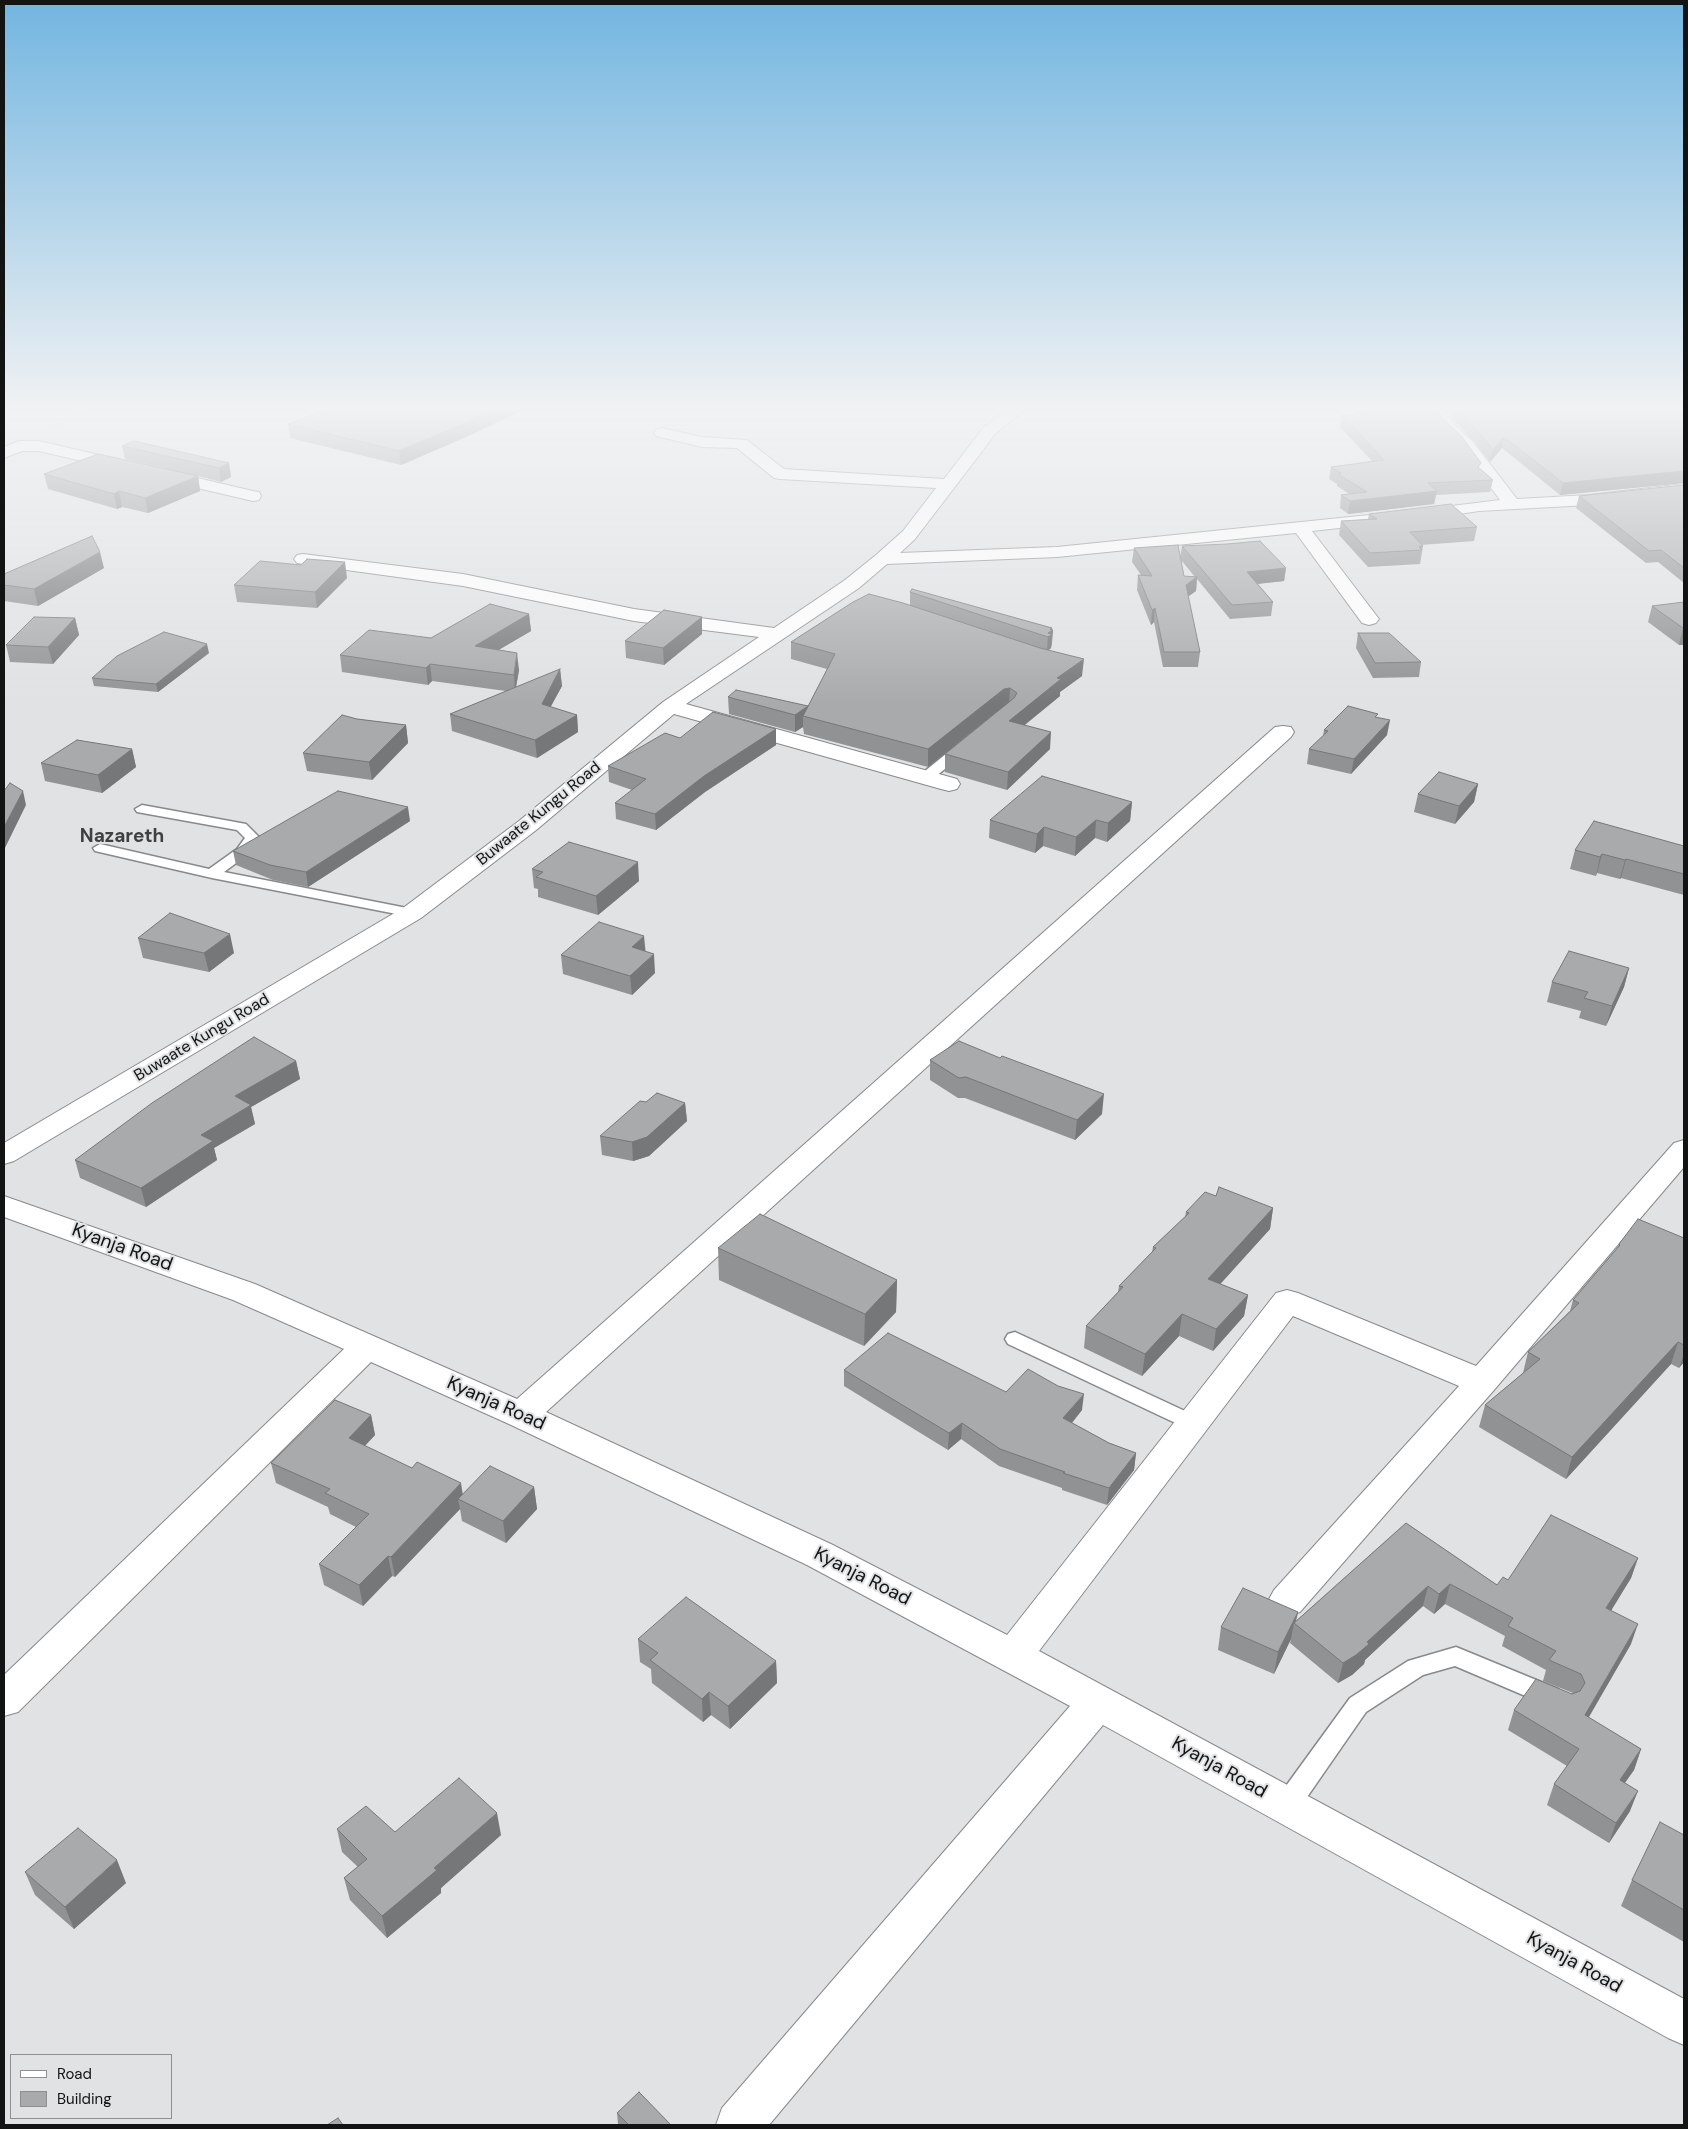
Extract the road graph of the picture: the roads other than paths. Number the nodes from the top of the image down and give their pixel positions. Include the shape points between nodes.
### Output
1 (931, 506) edge
2 (1476, 506) edge
3 (1301, 528) junction
4 (303, 559) dead end
5 (882, 559) junction
6 (1369, 619) dead end
7 (777, 634) junction
8 (670, 706) junction
9 (1283, 732) dead end
10 (970, 741) edge
11 (925, 778) junction
12 (949, 784) dead end
13 (142, 809) dead end
14 (100, 848) dead end
15 (212, 874) junction
16 (412, 913) junction
17 (1684, 1149) edge
18 (4, 1156) edge
19 (4, 1206) edge
20 (1015, 1339) dead end
21 (366, 1346) junction
22 (1482, 1382) junction
23 (521, 1415) junction
24 (1193, 1423) junction
25 (1287, 1601) dead end
26 (1013, 1656) junction
27 (4, 1700) edge
28 (1098, 1702) junction
29 (1565, 1702) edge
30 (1287, 1805) junction
31 (1684, 2023) edge
32 (739, 2125) edge

1 - 5 street, Buwaate Kungu Road via 909,536
2 - 3 street
3 - 5 street via 1057,552
3 - 6 street
4 - 7 street via 463,580 634,615
5 - 7 street, Buwaate Kungu Road via 851,594
7 - 8 street, Buwaate Kungu Road
8 - 11 street
8 - 16 street, Buwaate Kungu Road via 527,826
9 - 23 street
10 - 11 lane
11 - 12 street
13 - 15 lane via 241,827 253,838 242,852
14 - 15 lane
15 - 16 lane
16 - 18 street, Buwaate Kungu Road
17 - 22 street
19 - 21 street, Kyanja Road via 244,1292
20 - 24 lane
21 - 23 street, Kyanja Road
21 - 27 street
22 - 24 street via 1287,1302
22 - 25 street
23 - 26 street, Kyanja Road via 820,1555
24 - 26 street
26 - 28 street, Kyanja Road
28 - 30 street, Kyanja Road
28 - 32 street
29 - 30 lane via 1456,1656 1416,1668 1358,1705
30 - 31 street, Kyanja Road

